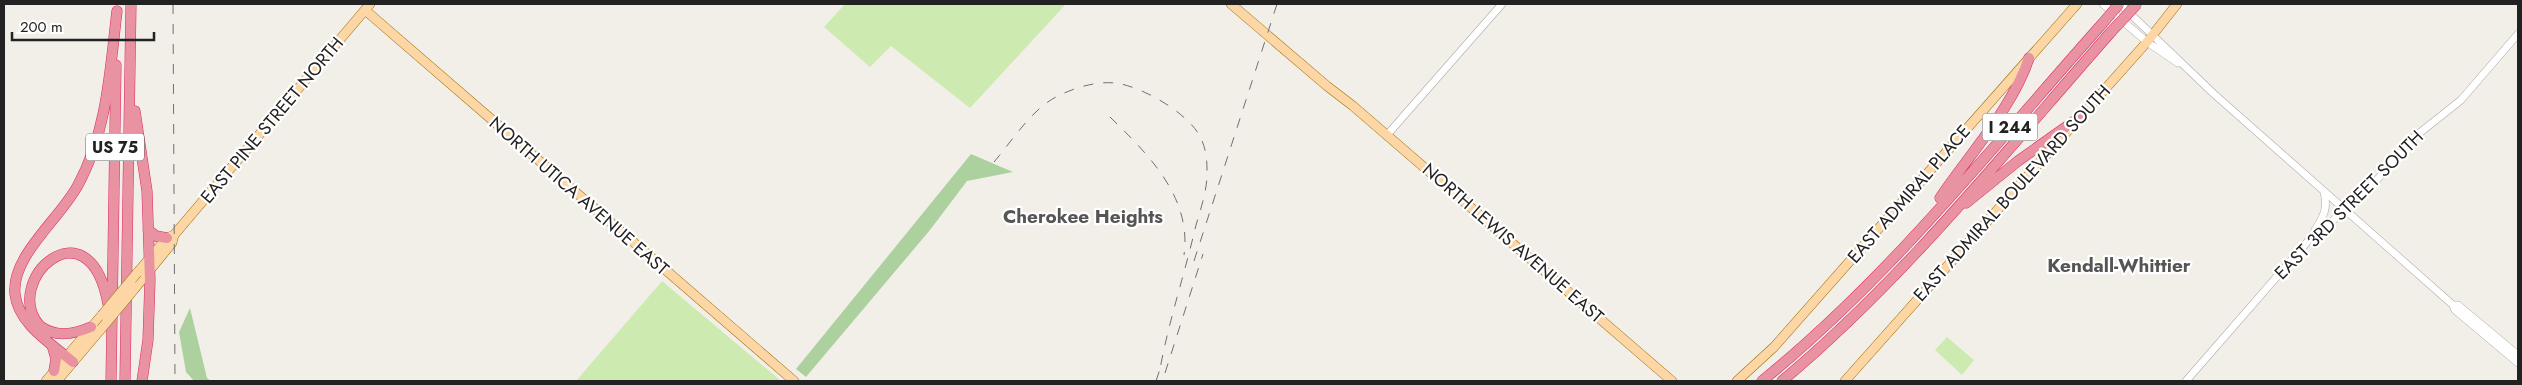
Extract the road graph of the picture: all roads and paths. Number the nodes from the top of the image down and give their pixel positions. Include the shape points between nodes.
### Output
1 (131, 4) edge
2 (1231, 4) edge
3 (1239, 4) edge
4 (1502, 4) edge
5 (2077, 4) edge
6 (2103, 4) edge
7 (2120, 4) edge
8 (2137, 4) edge
9 (2178, 4) edge
10 (368, 7) edge
11 (117, 8) edge
12 (2153, 34) junction
13 (2518, 34) edge
14 (2147, 42) junction
15 (2029, 58) junction
16 (130, 61) junction
17 (2183, 66) junction
18 (1353, 106) junction
19 (2080, 117) junction
20 (1387, 135) junction
21 (2323, 190) junction
22 (2346, 210) junction
23 (1944, 221) junction
24 (148, 230) junction
25 (1918, 231) junction
26 (170, 237) junction
27 (2308, 241) junction
28 (148, 259) junction
29 (150, 271) junction
30 (2453, 305) junction
31 (112, 327) junction
32 (96, 328) junction
33 (51, 344) junction
34 (2518, 355) edge
35 (69, 359) junction
36 (2518, 363) edge
37 (56, 376) edge
38 (46, 381) edge
39 (111, 381) edge
40 (125, 381) edge
41 (142, 381) edge
42 (794, 381) edge
43 (1672, 381) edge
44 (1737, 381) edge
45 (1762, 381) edge
46 (1782, 381) edge
47 (1845, 381) edge
48 (2186, 381) edge

1 - 16 highway, US 75
2 - 18 main road, NORTH LEWIS AVENUE EAST
3 - 18 main road, NORTH LEWIS AVENUE EAST via 1330,82
4 - 20 street
5 - 15 main road, EAST ADMIRAL PLACE
6 - 14 street
7 - 12 street
7 - 25 highway, I 244, bridge
8 - 23 highway, I 244, bridge
9 - 12 main road, EAST ADMIRAL BOULEVARD SOUTH
10 - 26 main road, EAST PINE STREET NORTH
10 - 42 main road, NORTH UTICA AVENUE EAST
11 - 31 highway, US 75
11 - 33 highway via 105,106 94,151 73,195 25,255 16,277 15,294 20,311
12 - 14 main road, EAST ADMIRAL BOULEVARD SOUTH
12 - 17 street
13 - 22 street, EAST 3RD STREET SOUTH via 2461,100 2416,136 2364,195
14 - 17 street
14 - 19 main road, EAST ADMIRAL BOULEVARD SOUTH
15 - 25 highway via 2024,73 1997,117
15 - 44 main road, EAST ADMIRAL PLACE via 1760,362
16 - 24 highway via 137,138 147,191
16 - 40 highway, US 75
17 - 21 street
18 - 20 main road, NORTH LEWIS AVENUE EAST
19 - 23 highway via 2018,161
19 - 47 main road, EAST ADMIRAL BOULEVARD SOUTH
20 - 43 main road, NORTH LEWIS AVENUE EAST
21 - 22 street
21 - 27 street via 2326,202 2324,218
22 - 27 street, EAST 3RD STREET SOUTH
22 - 30 street
23 - 46 highway, I 244 via 1865,307
24 - 26 highway via 156,236
24 - 28 highway
25 - 45 highway, I 244 via 1848,305
26 - 28 main road, EAST PINE STREET NORTH
26 - 29 main road, EAST PINE STREET NORTH via 172,243
27 - 48 street, EAST 3RD STREET SOUTH
28 - 29 highway
28 - 32 main road, EAST PINE STREET NORTH, bridge via 102,315
29 - 32 main road, EAST PINE STREET NORTH, bridge
29 - 41 highway via 148,340
30 - 34 street via 2458,305
30 - 36 street
31 - 32 highway via 104,285 92,264 65,254 42,262 31,274 26,288 27,305 34,319 44,328 59,334
31 - 39 highway, US 75
32 - 35 main road, EAST PINE STREET NORTH
33 - 35 highway
33 - 37 highway via 56,359
35 - 37 main road, EAST PINE STREET NORTH
37 - 38 main road, EAST PINE STREET NORTH

